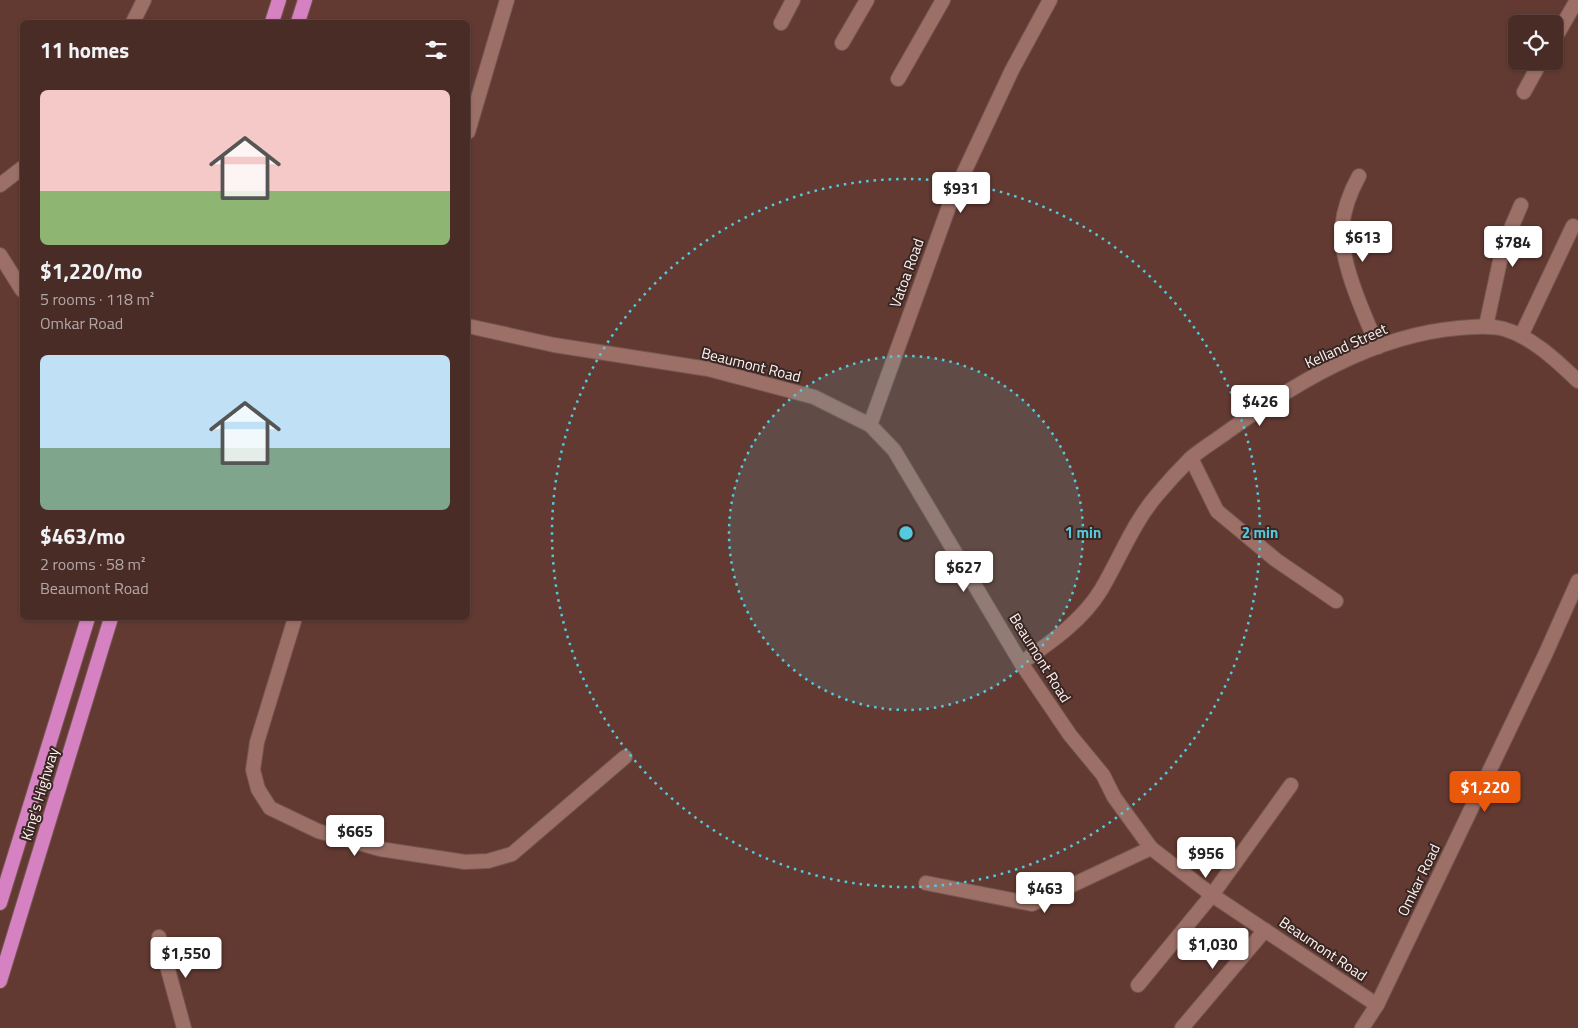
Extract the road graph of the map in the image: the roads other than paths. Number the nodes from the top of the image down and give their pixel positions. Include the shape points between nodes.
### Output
1 (144, 0) edge
2 (279, 0) edge
3 (305, 0) edge
4 (507, 0) edge
5 (793, 0) edge
6 (867, 0) edge
7 (943, 0) edge
8 (1050, 0) edge
9 (1577, 0) edge
10 (134, 20) edge
11 (273, 20) edge
12 (299, 20) edge
13 (781, 23) dead end
14 (1563, 24) edge
15 (842, 43) dead end
16 (1536, 70) edge
17 (898, 79) dead end
18 (1524, 92) dead end
19 (470, 125) edge
20 (20, 169) edge
21 (1360, 176) dead end
22 (3, 178) edge
23 (1521, 205) dead end
24 (1572, 226) dead end
25 (0, 255) edge
26 (20, 287) edge
27 (470, 326) edge
28 (1486, 326) junction
29 (1521, 336) junction
30 (1378, 347) junction
31 (1578, 381) edge
32 (870, 425) junction
33 (1191, 458) junction
34 (1578, 581) edge
35 (1336, 601) dead end
36 (87, 620) edge
37 (110, 620) edge
38 (294, 620) edge
39 (1021, 663) junction
40 (625, 757) dead end
41 (1290, 785) dead end
42 (1151, 848) junction
43 (926, 884) dead end
44 (1212, 895) junction
45 (0, 903) edge
46 (1265, 930) junction
47 (159, 937) dead end
48 (0, 981) edge
49 (1138, 986) dead end
50 (1377, 1005) junction
51 (184, 1028) edge
52 (1182, 1028) edge
53 (1362, 1028) edge

1 - 10 street
2 - 11 highway
3 - 12 highway
4 - 19 street
5 - 13 street
6 - 15 street
7 - 17 street
8 - 32 street, Vatoa Road via 1012,70 952,198
9 - 14 street
16 - 18 street
20 - 22 street
21 - 30 street via 1349,194 1342,229 1347,261
23 - 28 street via 1503,248
24 - 29 street
25 - 26 street
27 - 32 street, Beaumont Road via 554,345 708,369 751,379 814,397
28 - 29 street, Kelland Street
28 - 30 street, Kelland Street via 1430,330
29 - 31 street, Kelland Street via 1558,362
30 - 33 street, Kelland Street via 1312,378
32 - 39 street, Beaumont Road via 894,450
33 - 35 street via 1217,512 1276,560
33 - 39 street, Kelland Street via 1151,504 1127,539 1101,591 1065,633
34 - 50 street, Omkar Road
36 - 45 highway, King's Highway
37 - 48 highway, King's Highway
38 - 40 street via 257,742 253,770 258,789 270,808 318,830 380,849 458,861 488,861 512,854
39 - 42 street, Beaumont Road
41 - 44 street
42 - 43 street via 1032,904
42 - 44 street, Beaumont Road
44 - 46 street, Beaumont Road
44 - 49 street
46 - 50 street, Beaumont Road
46 - 52 street
47 - 51 street
50 - 53 street, Omkar Road

